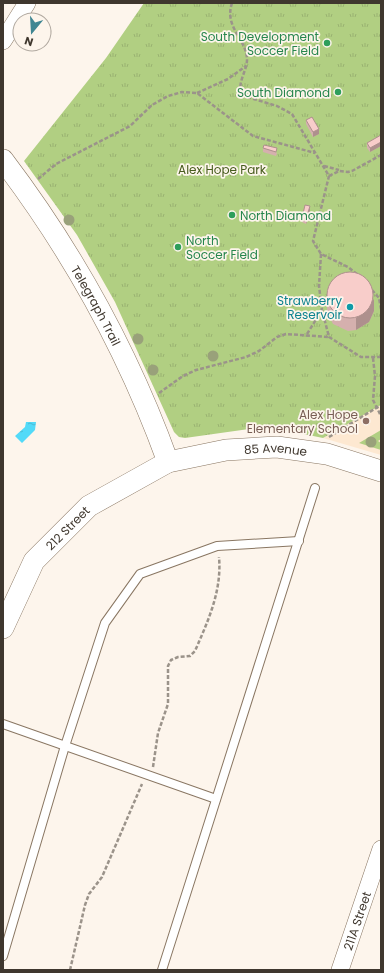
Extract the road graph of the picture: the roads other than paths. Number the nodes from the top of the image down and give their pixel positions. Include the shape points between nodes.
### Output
1 (27, 3) edge
2 (3, 41) edge
3 (3, 160) edge
4 (168, 462) junction
5 (381, 472) edge
6 (315, 488) dead end
7 (299, 540) junction
8 (3, 628) edge
9 (3, 724) edge
10 (65, 746) junction
11 (216, 799) junction
12 (381, 849) edge
13 (376, 880) edge
14 (3, 956) edge
15 (162, 970) edge
16 (340, 970) edge

1 - 2 street
3 - 4 street, Telegraph Trail via 28,193 93,298 144,400
4 - 5 street, 85 Avenue via 226,450 277,448 327,454
4 - 8 street, 212 Street via 89,506 34,561
6 - 7 lane
7 - 10 lane via 217,546 140,574 105,623
7 - 11 lane
9 - 10 lane
10 - 11 lane
10 - 14 lane
11 - 15 lane
12 - 13 street, 211A Street
13 - 16 street, 211A Street

